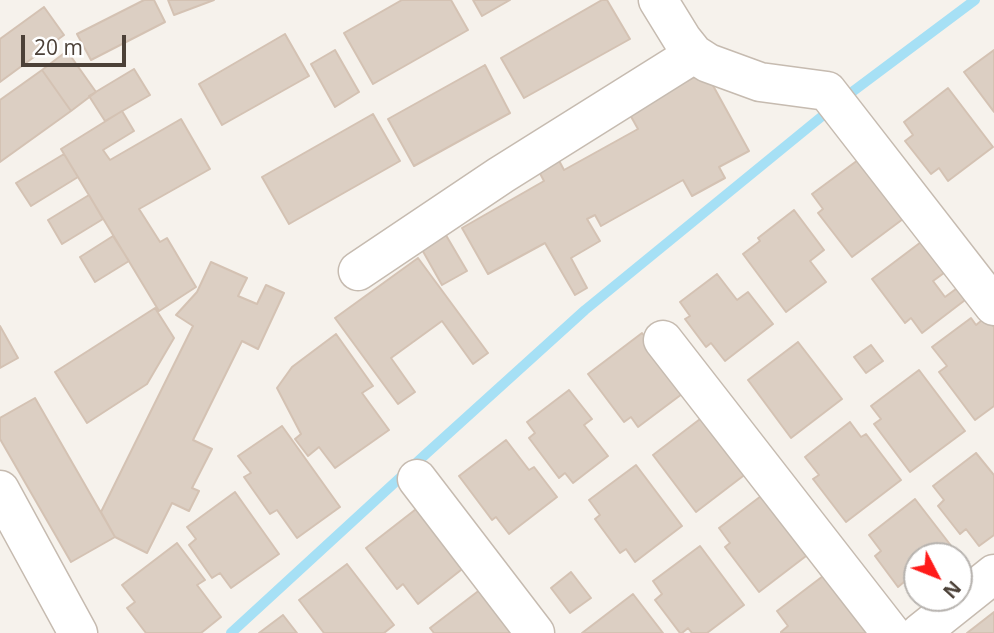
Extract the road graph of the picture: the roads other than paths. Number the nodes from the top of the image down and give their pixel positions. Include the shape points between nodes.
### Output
1 (658, 0) edge
2 (694, 54) junction
3 (358, 271) dead end
4 (994, 306) edge
5 (663, 340) dead end
6 (417, 479) dead end
7 (0, 490) edge
8 (994, 574) edge
9 (78, 633) edge
10 (536, 633) edge
11 (891, 633) edge
12 (920, 633) edge

1 - 2 street
2 - 3 street
2 - 4 street via 760,82 827,91
5 - 11 street
6 - 10 street
7 - 9 street
8 - 12 street

